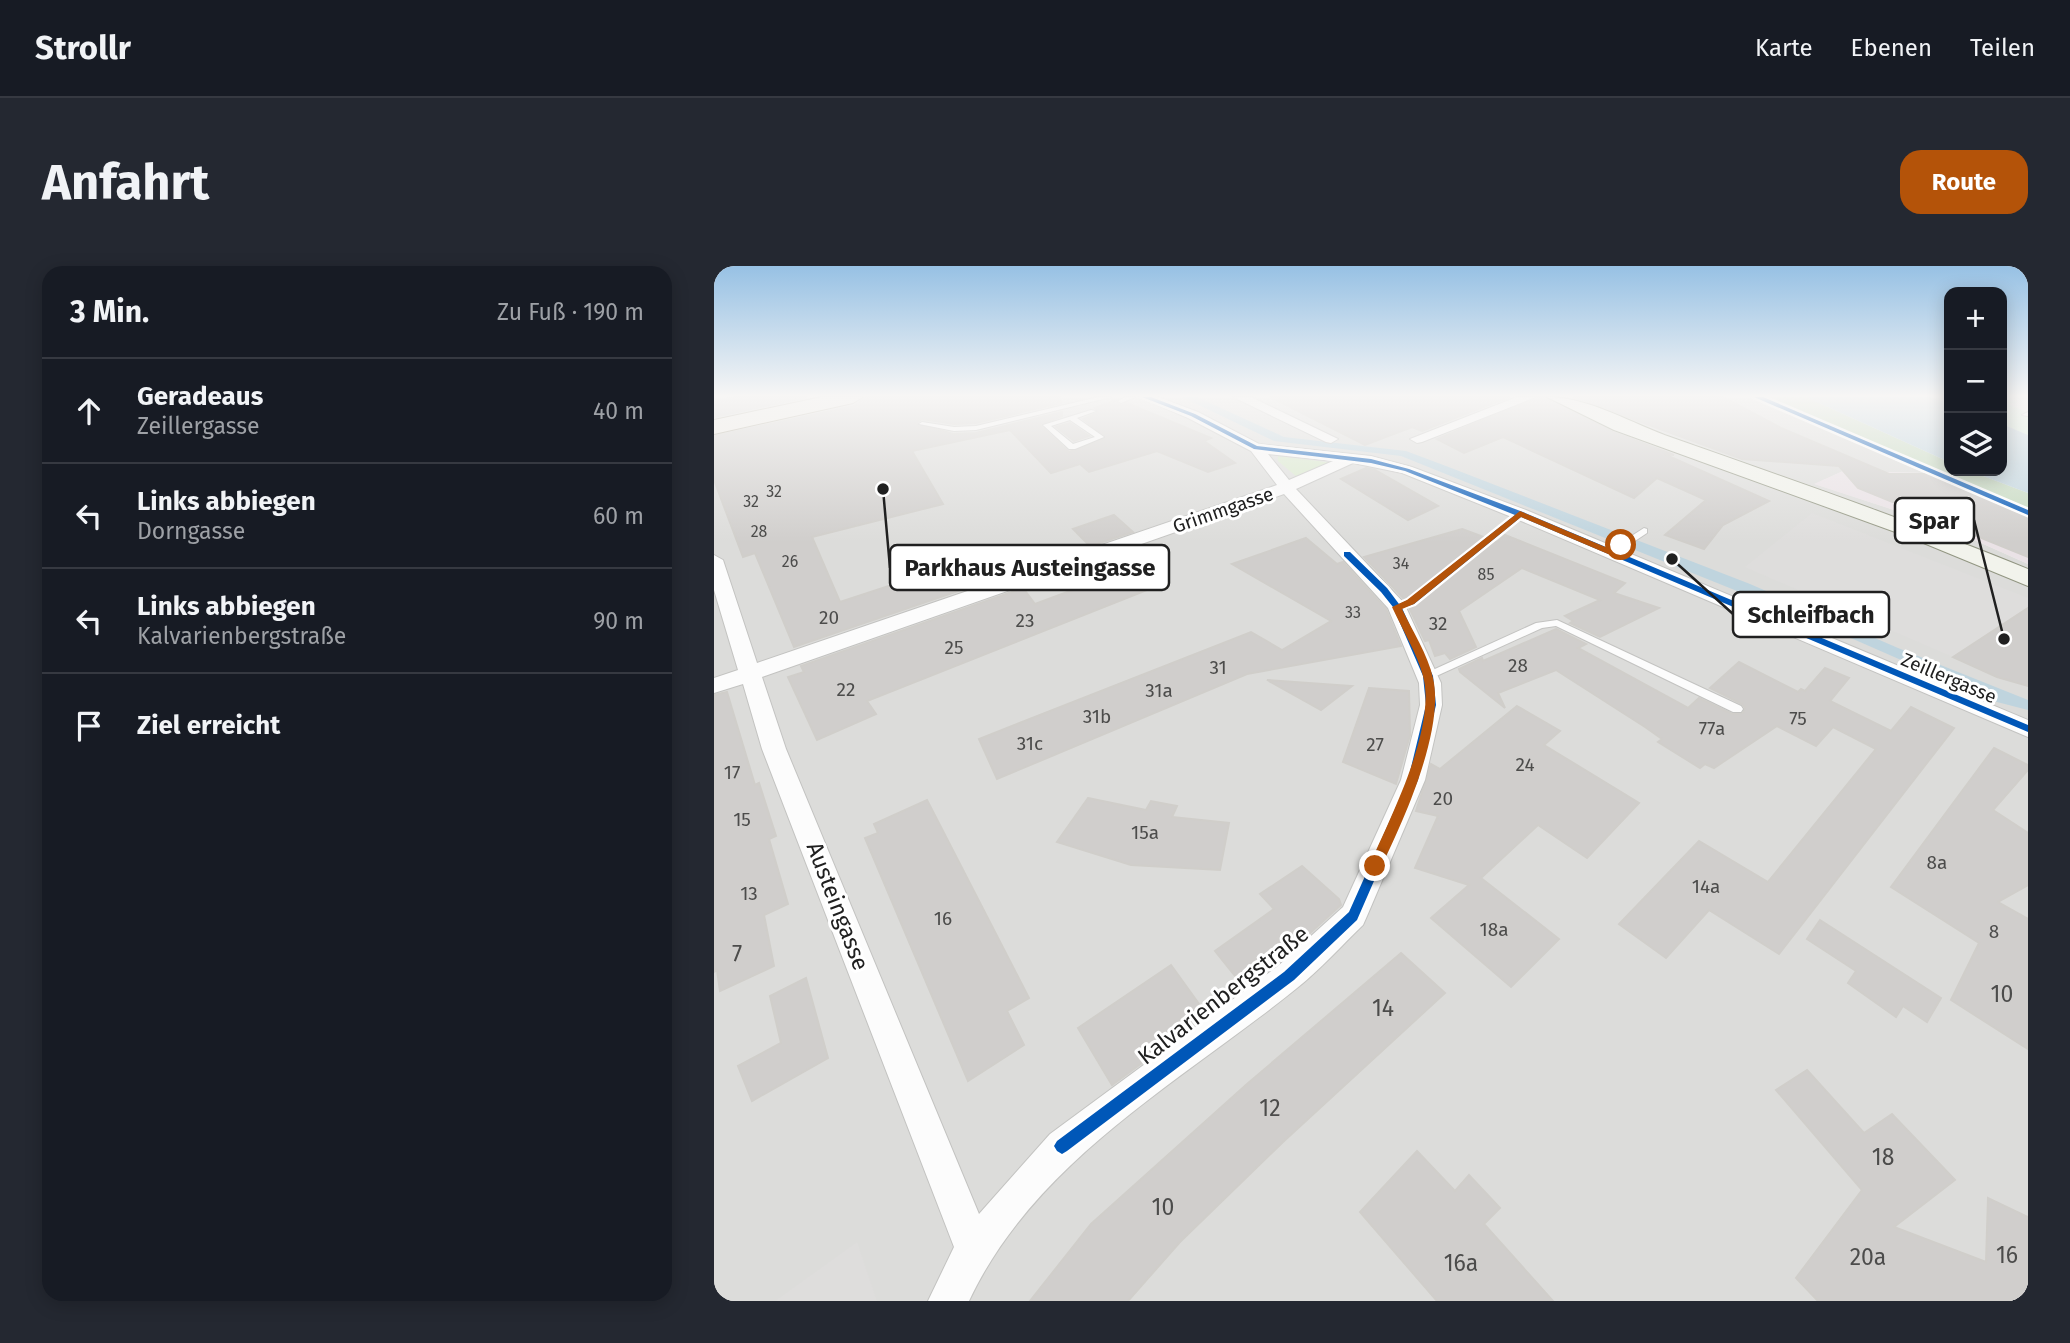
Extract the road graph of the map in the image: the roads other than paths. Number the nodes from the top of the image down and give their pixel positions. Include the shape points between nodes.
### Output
1 (1251, 445) edge
2 (1675, 445) edge
3 (1256, 448) junction
4 (1350, 459) junction
5 (1286, 488) junction
6 (1644, 531) dead end
7 (1616, 549) junction
8 (714, 560) edge
9 (2028, 578) edge
10 (751, 673) junction
11 (1428, 676) junction
12 (714, 686) edge
13 (1737, 709) dead end
14 (2028, 729) edge
15 (974, 1248) junction
16 (948, 1301) edge

1 - 3 street, Kalvarienbergstraße
2 - 9 main road via 1917,532
3 - 4 street, Kalvarienbergstraße
3 - 5 street, Kalvarienbergstraße
4 - 5 street, Grimmgasse
4 - 7 street, Zeillergasse via 1408,470
5 - 10 street, Grimmgasse
5 - 11 street, Kalvarienbergstraße via 1397,607
6 - 7 lane
7 - 14 street, Zeillergasse
8 - 10 street, Austeingasse
10 - 12 street, Grimmgasse
10 - 15 street, Austeingasse via 774,749
11 - 13 lane via 1540,625 1557,623
11 - 15 street, Kalvarienbergstraße via 1431,705 1413,780 1353,916 1289,976 1062,1146
15 - 16 street, Kalvarienbergstraße

